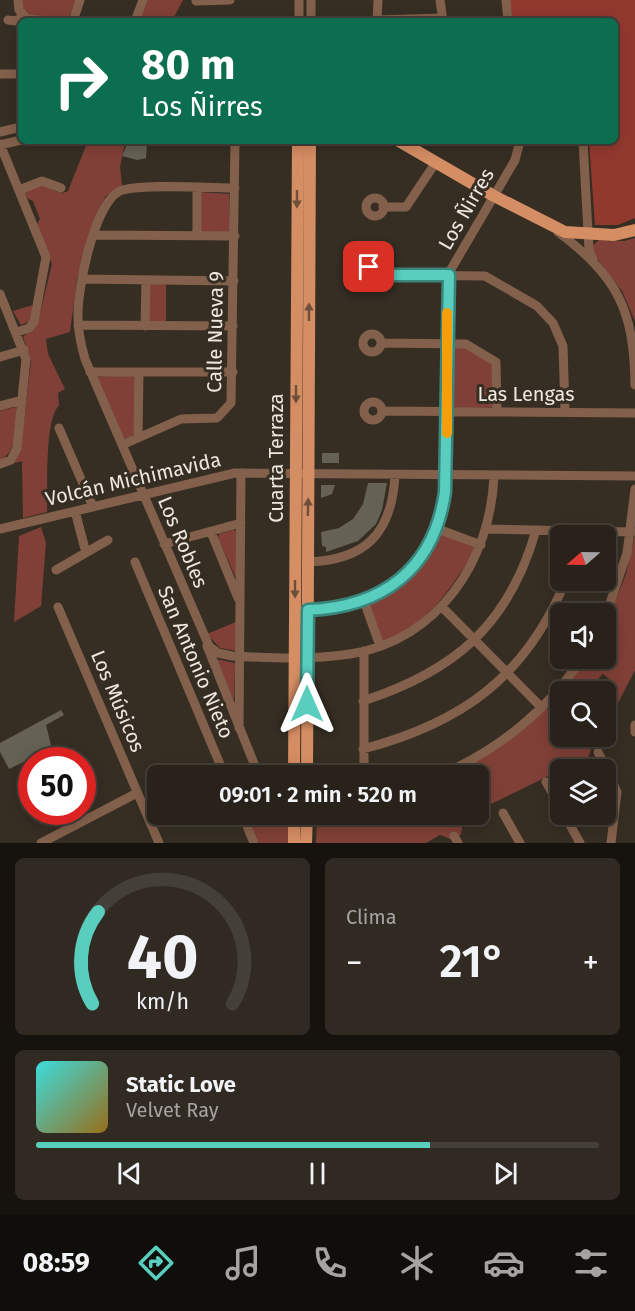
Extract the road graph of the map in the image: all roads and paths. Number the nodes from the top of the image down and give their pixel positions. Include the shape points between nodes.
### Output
1 (18, 0) edge
2 (80, 0) edge
3 (143, 0) edge
4 (230, 0) edge
5 (299, 0) edge
6 (311, 0) edge
7 (378, 0) edge
8 (440, 0) edge
9 (506, 0) edge
10 (196, 1) edge
11 (23, 16) junction
12 (20, 18) edge
13 (28, 18) edge
14 (74, 18) edge
15 (136, 18) edge
16 (299, 18) edge
17 (311, 18) edge
18 (377, 18) edge
19 (442, 18) edge
20 (508, 18) edge
21 (8, 20) dead end
22 (18, 20) edge
23 (0, 74) edge
24 (18, 74) edge
25 (18, 128) edge
26 (0, 132) edge
27 (18, 141) edge
28 (235, 144) edge
29 (298, 144) edge
30 (310, 144) edge
31 (404, 144) edge
32 (519, 144) edge
33 (583, 144) edge
34 (0, 145) edge
35 (436, 162) junction
36 (61, 188) dead end
37 (235, 188) junction
38 (197, 189) junction
39 (19, 190) junction
40 (494, 196) junction
41 (383, 207) dead end
42 (549, 225) junction
43 (635, 230) edge
44 (588, 234) junction
45 (95, 235) junction
46 (197, 236) junction
47 (235, 236) junction
48 (594, 262) junction
49 (382, 275) dead end
50 (449, 275) junction
51 (82, 279) junction
52 (146, 280) junction
53 (234, 281) junction
54 (0, 294) edge
55 (3, 308) edge
56 (78, 325) junction
57 (145, 326) junction
58 (233, 326) junction
59 (17, 332) junction
60 (381, 343) dead end
61 (447, 343) junction
62 (24, 350) junction
63 (0, 357) edge
64 (90, 372) junction
65 (139, 372) junction
66 (233, 372) junction
67 (635, 385) edge
68 (22, 400) junction
69 (0, 406) edge
70 (382, 411) dead end
71 (447, 411) junction
72 (497, 411) junction
73 (565, 411) junction
74 (635, 413) edge
75 (59, 428) dead end
76 (138, 438) junction
77 (122, 445) junction
78 (0, 464) edge
79 (242, 473) junction
80 (295, 473) junction
81 (309, 474) junction
82 (395, 475) junction
83 (447, 475) junction
84 (494, 475) junction
85 (635, 476) edge
86 (635, 489) edge
87 (143, 496) junction
88 (93, 507) junction
89 (75, 511) junction
90 (241, 524) junction
91 (0, 529) edge
92 (438, 529) junction
93 (487, 529) junction
94 (536, 530) junction
95 (550, 531) edge
96 (211, 532) junction
97 (616, 532) edge
98 (632, 532) junction
99 (108, 540) dead end
100 (164, 544) junction
101 (481, 545) junction
102 (86, 553) junction
103 (135, 562) dead end
104 (308, 562) junction
105 (56, 570) dead end
106 (561, 591) edge
107 (364, 601) junction
108 (240, 603) junction
109 (611, 603) edge
110 (58, 607) dead end
111 (442, 607) junction
112 (308, 610) junction
113 (475, 639) junction
114 (205, 641) junction
115 (380, 646) junction
116 (364, 651) junction
117 (240, 657) junction
118 (294, 657) junction
119 (307, 657) junction
120 (574, 669) edge
121 (508, 674) junction
122 (363, 701) junction
123 (541, 707) junction
124 (635, 725) edge
125 (240, 728) junction
126 (635, 732) edge
127 (363, 750) junction
128 (598, 752) dead end
129 (220, 765) edge
130 (255, 765) edge
131 (294, 765) edge
132 (307, 765) edge
133 (364, 765) edge
134 (459, 765) edge
135 (546, 782) dead end
136 (550, 789) edge
137 (137, 793) junction
138 (503, 813) dead end
139 (247, 825) edge
140 (294, 825) edge
141 (307, 825) edge
142 (570, 825) edge
143 (41, 843) edge
144 (159, 843) edge
145 (254, 843) edge
146 (294, 843) edge
147 (306, 843) edge
148 (520, 843) edge
149 (580, 843) edge
150 (611, 843) edge

1 - 11 street
2 - 14 street
3 - 15 street
4 - 10 street
5 - 16 street
6 - 17 street
7 - 18 street
8 - 19 street
9 - 20 street
11 - 12 street
11 - 13 street
21 - 22 street
23 - 24 street
25 - 26 street
27 - 34 street
28 - 37 street, Calle Nueva 9
29 -> 80 main road, Cuarta Terraza
81 -> 30 main road, Cuarta Terraza
31 - 35 main road
32 - 40 street, Los Ñirres via 515,160
33 - 44 street
34 - 39 street
35 - 40 main road
35 - 41 street via 406,207
36 - 39 street via 47,181
37 - 38 street, Los Robles
37 - 47 street, Calle Nueva 9
38 - 45 street, Los Robles via 120,191 104,206
38 - 46 street
39 - 59 street via 46,261 34,322
40 - 42 main road
40 - 50 street, Los Ñirres
42 - 44 main road via 568,233
42 - 48 street
43 - 44 main road
44 - 48 street
45 - 46 street
45 - 51 street, Los Robles
46 - 47 street
47 - 53 street, Calle Nueva 9
48 - 67 street via 616,290 628,316 634,345
49 - 50 street
50 - 61 street, Los Ñirres
50 - 73 street via 488,277 549,317 564,351
51 - 52 street
51 - 56 street, Los Robles
52 - 53 street
52 - 57 street
53 - 58 street, Calle Nueva 9
54 - 55 street
55 - 59 street
56 - 57 street
56 - 64 street, Los Robles
57 - 58 street
58 - 66 street, Calle Nueva 9
59 - 62 street
60 - 61 street
61 - 71 street, Los Ñirres
61 - 72 street via 468,344 494,360
62 - 63 street
62 - 68 street via 27,362
64 - 65 street
64 - 77 street, Los Robles
65 - 66 street
65 - 76 street
66 - 76 street, Calle Nueva 9 via 233,397 222,414 212,419 181,419
68 - 69 street
68 - 78 street via 15,453 11,460
70 - 71 street, Las Lengas
71 - 72 street, Las Lengas
71 - 83 street, Los Ñirres
72 - 73 street, Las Lengas
73 - 74 street, Las Lengas
75 - 88 street
76 - 77 street, Calle Nueva 9
77 - 87 street, Los Robles
79 - 80 street, Volcán Michimavida
79 - 87 street, Volcán Michimavida via 220,475
79 - 90 street
80 - 81 street, Volcán Michimavida
80 -> 118 main road, Cuarta Terraza
81 - 82 street, Volcán Michimavida
104 -> 81 main road, Cuarta Terraza
82 - 83 street, Volcán Michimavida
82 - 104 street via 389,514 375,538 339,560
83 - 84 street, Volcán Michimavida
83 - 92 street, Los Ñirres
84 - 85 street, Volcán Michimavida
84 - 93 street
86 - 98 street
87 - 88 street, Volcán Michimavida
87 - 100 street, Los Robles
88 - 89 street, Volcán Michimavida
89 - 91 street, Volcán Michimavida
89 - 102 street
90 - 96 street
90 - 108 street
92 - 101 street
92 - 107 street, Los Ñirres via 410,571 387,590
93 - 94 street
93 - 101 street
94 - 95 street
94 - 113 street via 511,593
96 - 100 street
96 - 108 street
97 - 98 street
98 - 109 street
99 - 102 street
100 - 114 street, Los Robles
101 - 111 street via 467,575
102 - 105 street
103 - 129 street, San Antonio Nieto
104 - 112 main road, Cuarta Terraza
106 - 121 street via 543,628
107 - 112 street, Los Ñirres
107 - 115 street
108 - 117 street
110 - 137 street, Los Músicos
111 - 113 street
111 - 115 street via 414,629
112 - 119 main road, Cuarta Terraza
113 - 121 street
113 - 122 street via 430,674
114 - 117 street via 218,653
114 - 125 street, Los Robles
115 - 116 street
116 - 119 street
116 - 122 street
117 - 118 street
117 - 125 street
118 - 119 street
118 - 131 main road, Cuarta Terraza
119 - 132 main road, Cuarta Terraza
120 - 123 street
121 - 123 street
121 - 127 street via 455,715
122 - 127 street
123 - 134 street via 488,750
124 - 126 street
125 - 130 street, Los Robles
127 - 133 street
128 - 150 street via 617,792
135 - 136 street
137 - 143 street
137 - 144 street, Los Músicos
138 - 148 street
139 - 145 street
140 - 146 main road
141 - 147 main road
142 - 149 street

